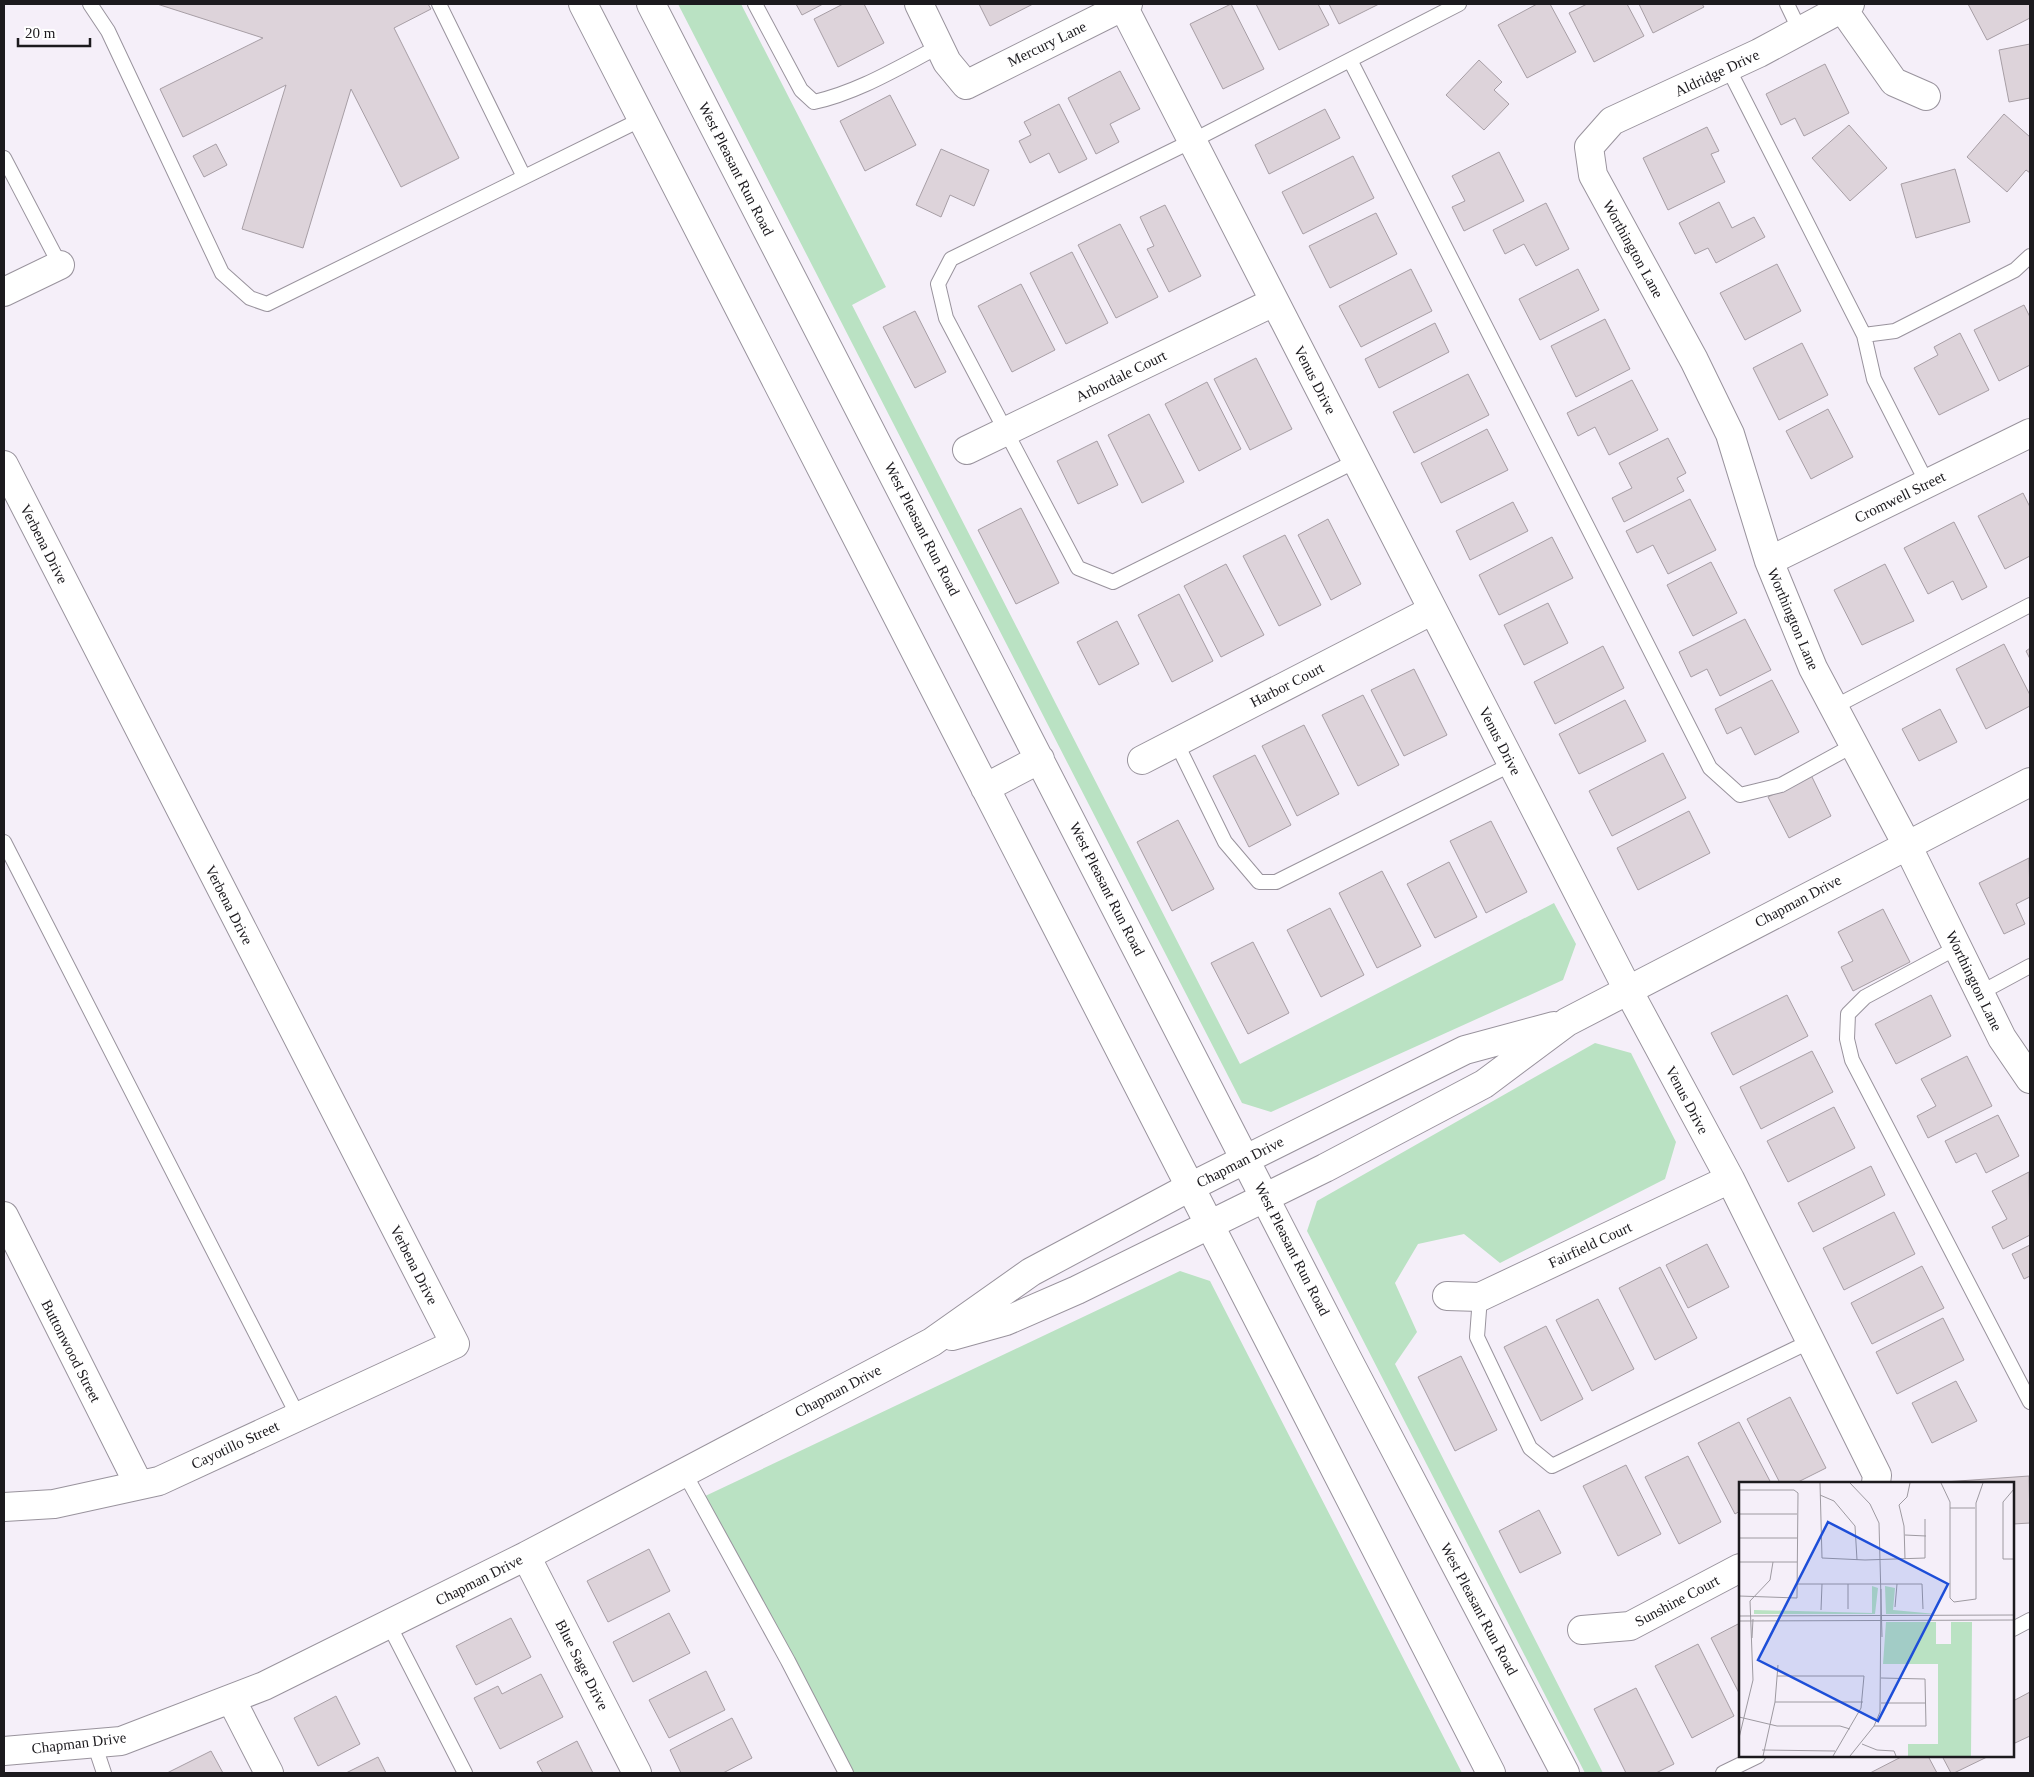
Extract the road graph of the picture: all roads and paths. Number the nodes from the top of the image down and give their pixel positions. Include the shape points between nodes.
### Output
1 (90, 4) edge
2 (439, 4) edge
3 (583, 4) edge
4 (651, 4) edge
5 (755, 4) edge
6 (919, 4) edge
7 (1459, 4) edge
8 (1787, 4) edge
9 (1846, 6) edge
10 (1116, 7) edge
11 (1800, 31) junction
12 (940, 46) junction
13 (1350, 60) junction
14 (1728, 68) junction
15 (1926, 96) dead end
16 (642, 119) junction
17 (1192, 141) junction
18 (1588, 147) joint
19 (4, 158) edge
20 (524, 177) junction
21 (2030, 256) edge
22 (60, 265) joint
23 (4, 292) edge
24 (1274, 302) junction
25 (1864, 335) junction
26 (1006, 431) junction
27 (2030, 433) edge
28 (967, 450) dead end
29 (1356, 461) junction
30 (4, 466) edge
31 (1928, 483) junction
32 (1769, 561) junction
33 (2030, 605) edge
34 (1433, 610) junction
35 (1834, 708) junction
36 (1176, 742) junction
37 (1854, 745) junction
38 (1040, 758) junction
39 (1142, 760) dead end
40 (1512, 764) junction
41 (2030, 782) edge
42 (985, 788) junction
43 (4, 842) edge
44 (1907, 845) junction
45 (1958, 948) junction
46 (2030, 966) edge
47 (1628, 990) junction
48 (1980, 993) junction
49 (1567, 1022) junction
50 (2030, 1079) edge
51 (1246, 1159) junction
52 (1730, 1179) junction
53 (1190, 1188) junction
54 (1266, 1197) junction
55 (4, 1216) edge
56 (1209, 1225) junction
57 (1448, 1296) dead end
58 (1480, 1297) junction
59 (1811, 1341) junction
60 (932, 1342) junction
61 (454, 1344) joint
62 (2030, 1402) edge
63 (298, 1416) junction
64 (685, 1474) junction
65 (1877, 1479) edge
66 (139, 1485) junction
67 (4, 1507) edge
68 (526, 1556) junction
69 (1739, 1569) edge
70 (2030, 1620) edge
71 (389, 1625) junction
72 (2014, 1628) edge
73 (1582, 1630) dead end
74 (231, 1699) junction
75 (94, 1743) junction
76 (4, 1751) edge
77 (1756, 1757) edge
78 (104, 1773) edge
79 (269, 1773) edge
80 (465, 1773) edge
81 (637, 1773) edge
82 (846, 1773) edge
83 (1491, 1773) edge
84 (1565, 1773) edge
85 (1723, 1773) edge

1 - 20 lane via 108,31 222,273 250,298 267,304
2 - 20 lane
3 - 16 street
4 - 38 street, West Pleasant Run Road
5 - 12 lane via 801,90 814,102 872,81
6 - 12 street
7 - 13 lane
8 - 11 lane
9 - 11 street, Aldridge Drive
9 - 15 street via 1894,82
10 - 12 street, Mercury Lane via 966,85 947,62
10 - 17 street, Venus Drive
11 - 14 street, Aldridge Drive
13 - 17 lane
13 - 37 lane via 1710,768 1740,795 1781,785
14 - 18 street, Aldridge Drive via 1612,121
14 - 25 lane
16 - 20 lane
16 - 42 street
17 - 24 street, Venus Drive
17 - 26 lane via 951,259 938,284 946,318
18 - 32 street, Worthington Lane via 1593,175 1694,360 1730,434
19 - 22 lane
21 - 25 lane via 2015,270 1895,331
22 - 23 street
24 - 26 street, Arbordale Court
24 - 29 street, Venus Drive
25 - 31 lane via 1874,379
26 - 28 street, Arbordale Court
26 - 29 lane via 1078,568 1113,582
27 - 31 street, Cromwell Street
29 - 34 street, Venus Drive
30 - 61 street, Verbena Drive
31 - 32 street, Cromwell Street
32 - 35 street, Worthington Lane via 1813,668
33 - 35 lane
34 - 36 street, Harbor Court
34 - 40 street, Venus Drive
35 - 37 street, Worthington Lane
36 - 39 street, Harbor Court
36 - 40 lane via 1225,842 1259,882 1276,882
37 - 44 street, Worthington Lane
38 - 42 street
38 - 51 street, West Pleasant Run Road
40 - 47 street, Venus Drive
41 - 44 street, Chapman Drive
42 - 53 street
43 - 63 lane
44 - 45 street, Worthington Lane
44 - 47 street, Chapman Drive
45 - 48 street, Worthington Lane
45 - 62 lane via 1865,997 1848,1014 1847,1039 1852,1060
46 - 48 lane
47 - 49 street, Chapman Drive
47 - 52 street, Venus Drive
48 - 50 street, Worthington Lane via 2002,1038
49 - 51 street, Chapman Drive via 1465,1050
49 - 54 street, Chapman Drive via 1484,1084
51 - 53 street, Chapman Drive
51 - 54 street, West Pleasant Run Road
52 - 58 street, Fairfield Court
52 - 59 street, Venus Drive
53 - 56 street
53 - 60 street, Chapman Drive via 1031,1272
54 - 56 street, Chapman Drive
54 - 84 street, West Pleasant Run Road
55 - 66 street, Buttonwood Street
56 - 60 street, Chapman Drive via 1006,1321
56 - 83 street
57 - 58 street, Fairfield Court
58 - 59 lane via 1477,1336 1530,1448 1552,1466
59 - 65 street, Venus Drive
60 - 64 street, Chapman Drive
61 - 63 street, Cayotillo Street
63 - 66 street, Cayotillo Street via 159,1481
64 - 68 street, Chapman Drive
64 - 82 lane
66 - 67 street, Cayotillo Street via 54,1504
68 - 71 street, Chapman Drive
68 - 81 street, Blue Sage Drive
69 - 73 street, Sunshine Court via 1630,1626
70 - 72 lane
71 - 74 street, Chapman Drive
71 - 80 lane
74 - 75 street, Chapman Drive via 121,1741
74 - 79 street
75 - 76 street, Chapman Drive
75 - 78 lane
77 - 85 lane

